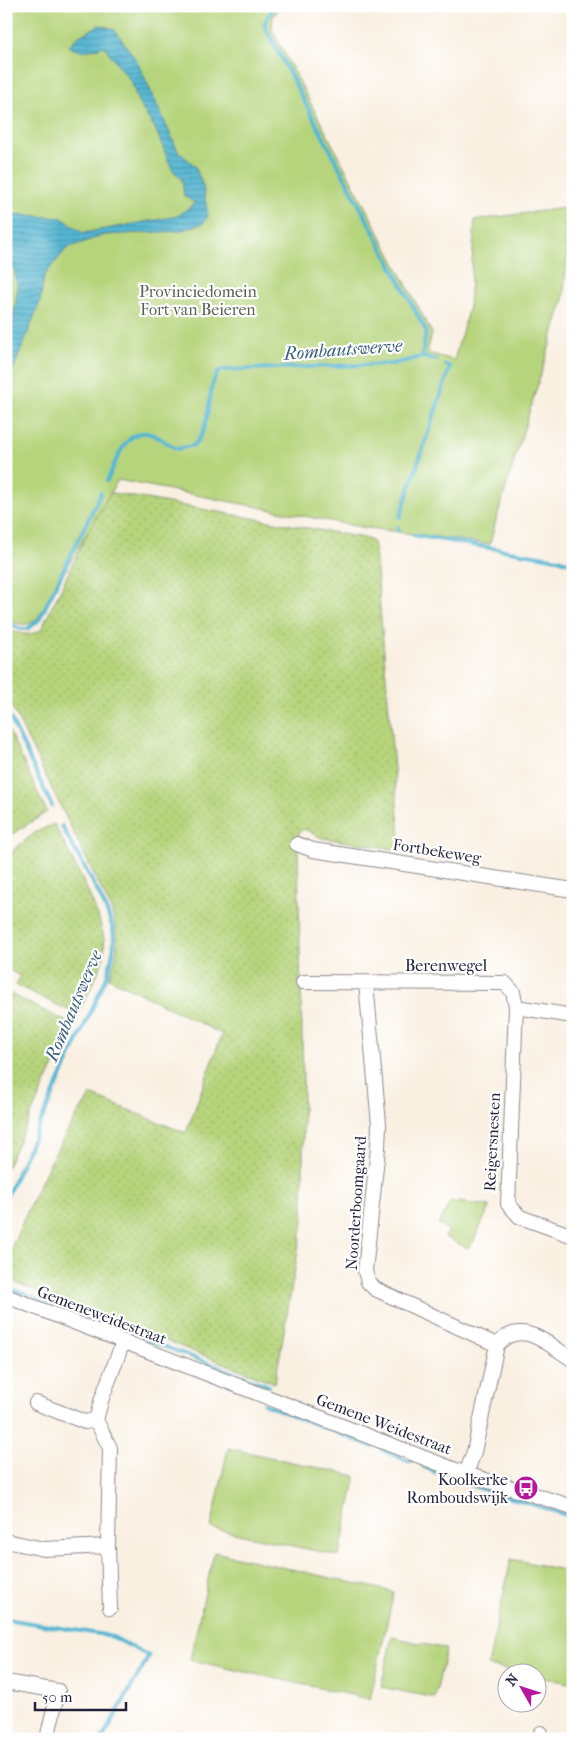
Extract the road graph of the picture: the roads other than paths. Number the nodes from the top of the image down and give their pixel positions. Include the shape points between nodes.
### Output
1 (296, 844) dead end
2 (573, 890) edge
3 (303, 982) dead end
4 (366, 982) junction
5 (516, 1007) junction
6 (573, 1016) edge
7 (573, 1236) edge
8 (6, 1296) edge
9 (123, 1342) junction
10 (498, 1345) junction
11 (573, 1360) edge
12 (186, 1366) joint
13 (36, 1403) dead end
14 (96, 1420) junction
15 (466, 1474) junction
16 (573, 1507) edge
17 (6, 1541) edge
18 (108, 1546) junction
19 (110, 1608) dead end
20 (6, 1682) edge
21 (47, 1739) edge

1 - 2 street, Fortbekeweg via 313,850
3 - 4 street, Berenwegel
4 - 5 street, Berenwegel via 505,983 513,992
4 - 10 street, Noorderboomgaard via 379,1124 365,1271 368,1282 376,1289
5 - 6 street
5 - 7 street, Reigersnesten via 508,1204 520,1217
8 - 9 street, Gemeneweidestraat
9 - 12 street, Gemeneweidestraat
9 - 14 street
10 - 11 street via 505,1336 526,1332
10 - 15 street
12 - 15 street, Gemene Weidestraat
13 - 14 street via 85,1422
14 - 18 street via 110,1448
15 - 16 street, Gemene Weidestraat
17 - 18 street via 44,1549
18 - 19 street
20 - 21 street via 58,1691

